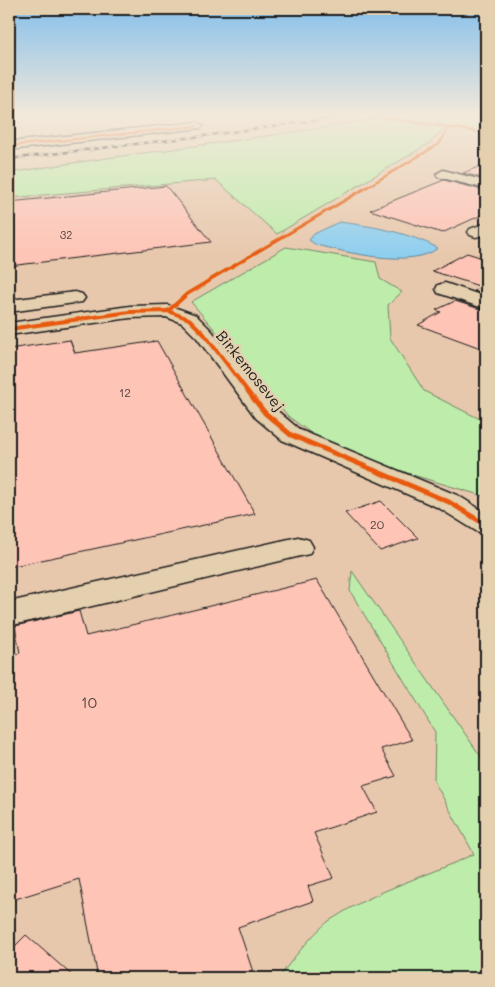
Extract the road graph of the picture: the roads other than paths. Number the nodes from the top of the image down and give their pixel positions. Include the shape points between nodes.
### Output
1 (443, 174) dead end
2 (486, 185) edge
3 (445, 289) dead end
4 (75, 298) dead end
5 (486, 304) edge
6 (9, 306) edge
7 (9, 329) edge
8 (486, 525) edge
9 (298, 547) dead end
10 (9, 614) edge

1 - 2 street
3 - 5 street
4 - 6 street
7 - 8 street, Birkemosevej via 130,312 168,311 189,319 265,413 291,435 449,502
9 - 10 street

